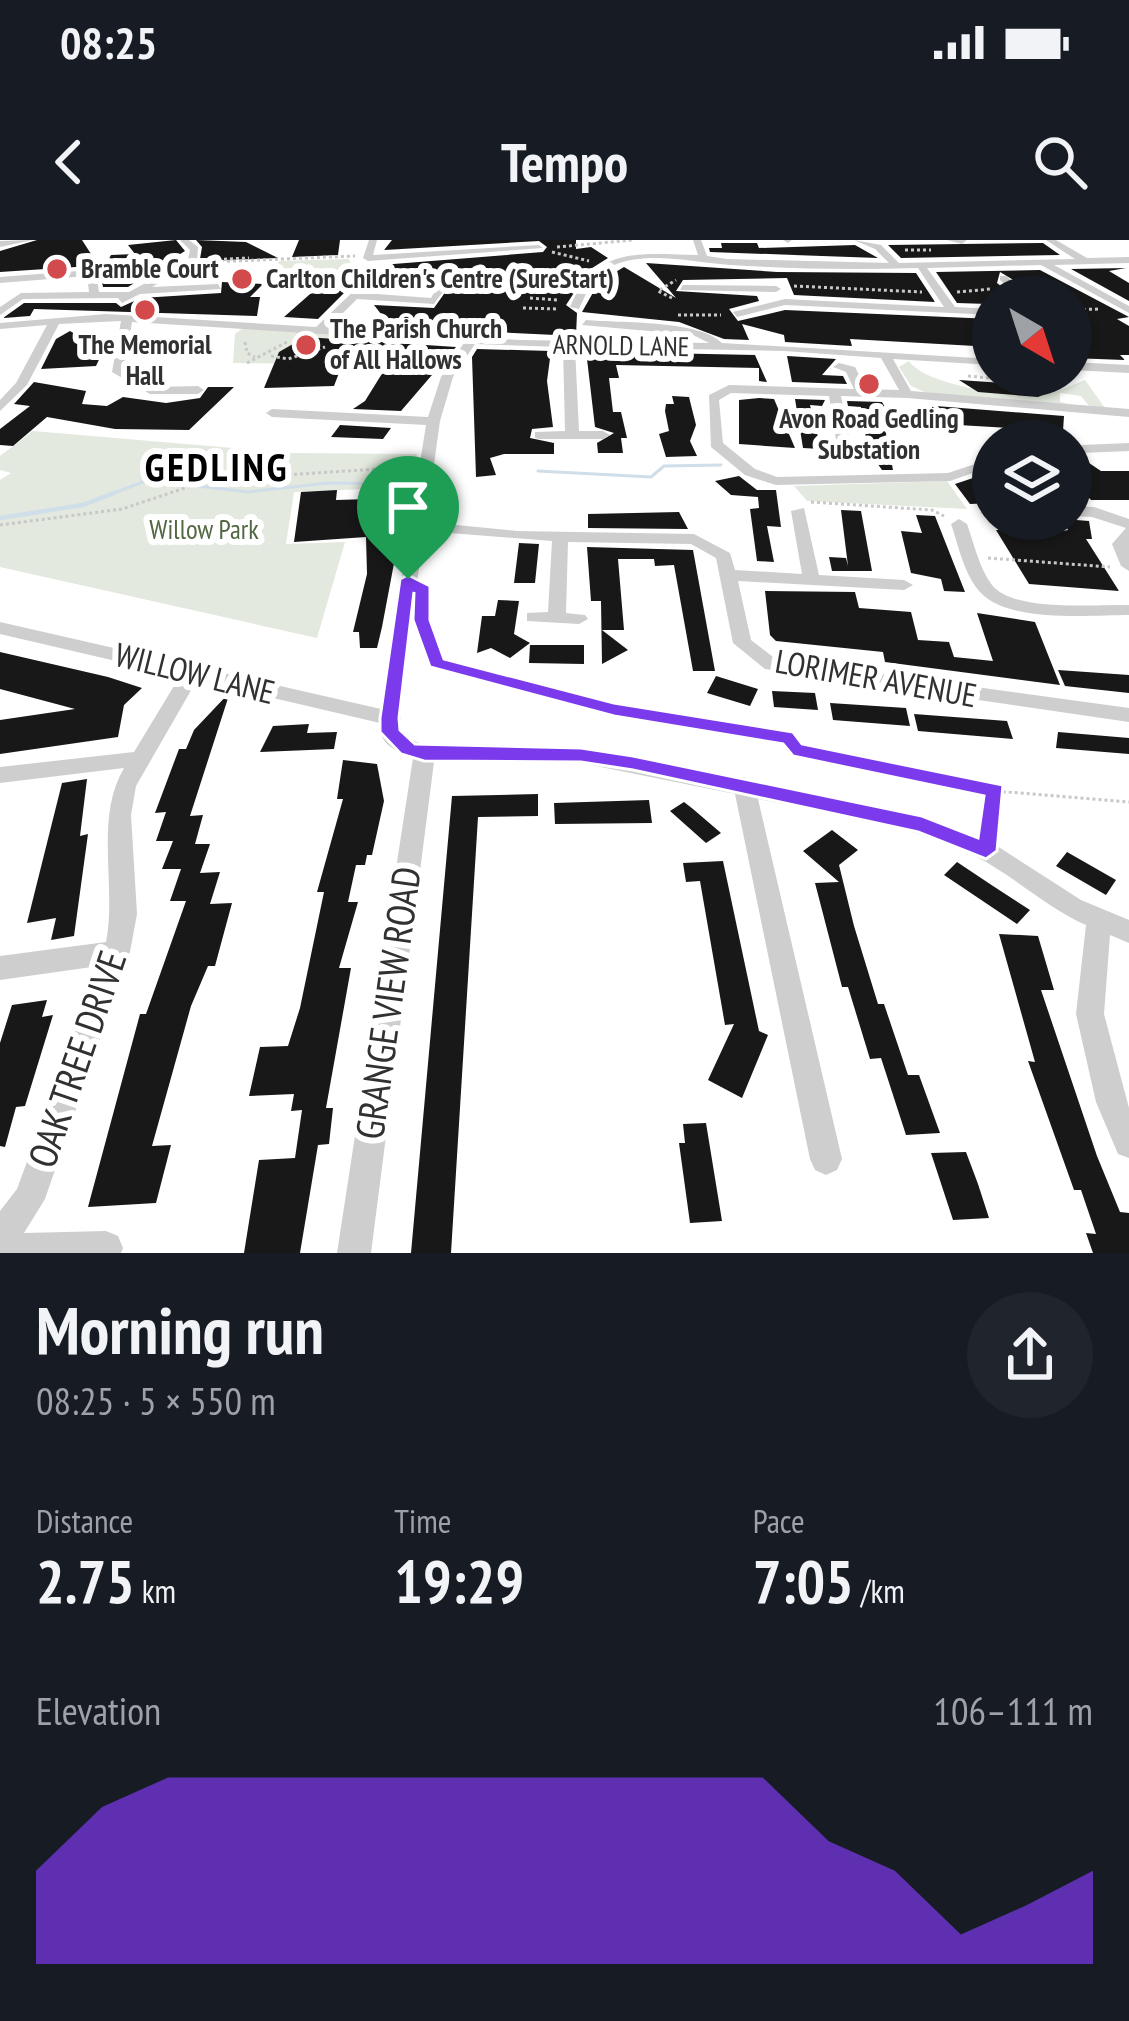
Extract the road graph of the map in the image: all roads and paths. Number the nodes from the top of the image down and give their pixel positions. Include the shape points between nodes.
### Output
1 (29, 240) edge
2 (184, 240) edge
3 (374, 240) edge
4 (633, 240) edge
5 (697, 240) edge
6 (785, 240) edge
7 (1050, 240) edge
8 (858, 241) edge
9 (956, 243) edge
10 (0, 244) edge
11 (541, 248) junction
12 (881, 250) junction
13 (249, 258) dead end
14 (704, 258) junction
15 (367, 260) junction
16 (1085, 261) junction
17 (190, 262) junction
18 (787, 262) junction
19 (1042, 262) junction
20 (758, 263) junction
21 (1125, 263) edge
22 (978, 264) junction
23 (603, 265) junction
24 (848, 265) junction
25 (920, 265) junction
26 (897, 266) junction
27 (542, 273) dead end
28 (0, 280) edge
29 (584, 280) junction
30 (442, 286) dead end
31 (218, 287) dead end
32 (775, 287) junction
33 (683, 288) dead end
34 (851, 288) junction
35 (972, 290) edge
36 (942, 291) junction
37 (94, 292) junction
38 (136, 293) junction
39 (355, 296) junction
40 (530, 298) dead end
41 (785, 302) junction
42 (575, 304) junction
43 (856, 306) junction
44 (523, 308) dead end
45 (1129, 310) edge
46 (0, 312) edge
47 (953, 312) junction
48 (972, 312) edge
49 (738, 314) joint
50 (106, 317) junction
51 (127, 318) junction
52 (54, 323) junction
53 (586, 323) dead end
54 (0, 326) edge
55 (321, 328) junction
56 (668, 329) junction
57 (253, 331) dead end
58 (379, 332) junction
59 (472, 340) junction
60 (569, 346) junction
61 (718, 348) junction
62 (268, 355) dead end
63 (886, 356) junction
64 (259, 358) dead end
65 (972, 361) edge
66 (839, 367) dead end
67 (1092, 367) edge
68 (1129, 369) edge
69 (198, 390) dead end
70 (834, 392) junction
71 (862, 393) junction
72 (907, 394) junction
73 (0, 406) edge
74 (280, 412) dead end
75 (1129, 413) edge
76 (433, 421) junction
77 (540, 435) dead end
78 (572, 435) junction
79 (603, 435) dead end
80 (839, 440) dead end
81 (1129, 447) edge
82 (1112, 461) dead end
83 (427, 466) junction
84 (972, 471) edge
85 (776, 481) junction
86 (1092, 512) edge
87 (823, 524) dead end
88 (959, 524) joint
89 (0, 526) edge
90 (418, 526) junction
91 (1129, 528) edge
92 (560, 536) junction
93 (972, 556) junction
94 (1124, 567) edge
95 (729, 575) junction
96 (811, 580) junction
97 (904, 585) dead end
98 (1129, 610) edge
99 (532, 617) dead end
100 (557, 618) junction
101 (579, 619) dead end
102 (422, 620) dead end
103 (0, 628) edge
104 (191, 674) junction
105 (1129, 715) edge
106 (390, 718) junction
107 (424, 754) junction
108 (138, 759) junction
109 (0, 775) edge
110 (744, 785) junction
111 (995, 790) junction
112 (1129, 802) edge
113 (986, 851) junction
114 (1100, 920) junction
115 (1129, 932) edge
116 (117, 952) junction
117 (0, 968) edge
118 (1129, 1143) edge
119 (826, 1160) dead end
120 (0, 1238) edge
121 (106, 1248) dead end
122 (354, 1253) edge

1 - 10 street
2 - 17 street via 195,249
3 - 15 street
4 - 11 path
5 - 14 street
6 - 18 street via 778,248
7 - 16 street
8 - 12 street
9 - 12 path
9 - 22 street
11 - 15 street
11 - 23 path
12 - 26 street
13 - 17 path
14 - 20 street
14 - 23 street
15 - 17 path
15 - 39 street
16 - 19 street
16 - 21 street
17 - 38 street
18 - 20 street
18 - 24 street
19 - 22 street
19 - 45 street
20 - 32 street
22 - 25 street
23 - 29 street
24 - 26 street
24 - 34 street
25 - 26 street
25 - 36 street
27 - 29 path
28 - 37 street via 92,274
29 - 42 street
30 - 39 street via 434,301
31 - 38 street
32 - 33 street
32 - 34 path
32 - 41 street
34 - 36 path
34 - 43 street
35 - 36 path
36 - 47 street
37 - 38 street
37 - 46 street via 21,296
38 - 50 street
39 - 55 street
40 - 42 path
41 - 43 street
41 - 49 street
42 - 44 path
43 - 47 street
47 - 48 street
49 - 56 path via 680,313
50 - 51 street, ARNOLD LANE
50 - 52 street, ARNOLD LANE
51 - 55 street, ARNOLD LANE
51 - 69 street via 118,372 154,391
52 - 54 street, ARNOLD LANE
52 - 73 street via 21,386
53 - 56 street
55 - 58 street, ARNOLD LANE
56 - 61 street via 710,336
57 - 64 path via 245,347
58 - 59 street, ARNOLD LANE
58 - 62 path via 289,359
59 - 60 street, ARNOLD LANE
59 - 76 street via 447,377
60 - 61 street, ARNOLD LANE
60 - 78 street
61 - 63 street, ARNOLD LANE
63 - 65 street, ARNOLD LANE
63 - 72 street
66 - 71 street via 850,370
67 - 68 street
70 - 71 street
70 - 80 street
70 - 85 street via 743,388 712,398 716,444
71 - 72 street
72 - 75 street
74 - 76 street
76 - 83 street
77 - 78 street
78 - 79 street
81 - 82 street via 1090,448
83 - 89 path via 207,482 122,509
83 - 90 street
84 - 85 street
85 - 88 path via 805,502 932,510
86 - 91 street
87 - 96 street via 800,517
88 - 93 street
90 - 92 street
90 - 106 street
91 - 94 street via 1120,544
92 - 95 street via 694,539 718,549
92 - 100 street
93 - 94 path
93 - 98 street via 988,591 1012,604
95 - 96 street
95 - 105 street, LORIMER AVENUE via 742,643 772,664
96 - 97 street via 880,591
99 - 100 street
100 - 101 street
102 - 111 path via 436,663 614,710 793,739 793,749
103 - 104 street, WILLOW LANE
104 - 106 street, WILLOW LANE
104 - 108 street, OAK TREE DRIVE
106 - 107 street via 396,742
107 - 110 street via 581,755
107 - 122 street, GRANGE VIEW ROAD
108 - 109 street
108 - 116 street, OAK TREE DRIVE via 120,815 124,914
110 - 113 street via 922,824
110 - 119 street
111 - 112 path
111 - 113 path
113 - 114 street
114 - 115 street
114 - 118 street via 1090,1014
116 - 117 street
116 - 120 street, OAK TREE DRIVE via 29,1199
120 - 121 street, OAK TREE DRIVE via 8,1250

